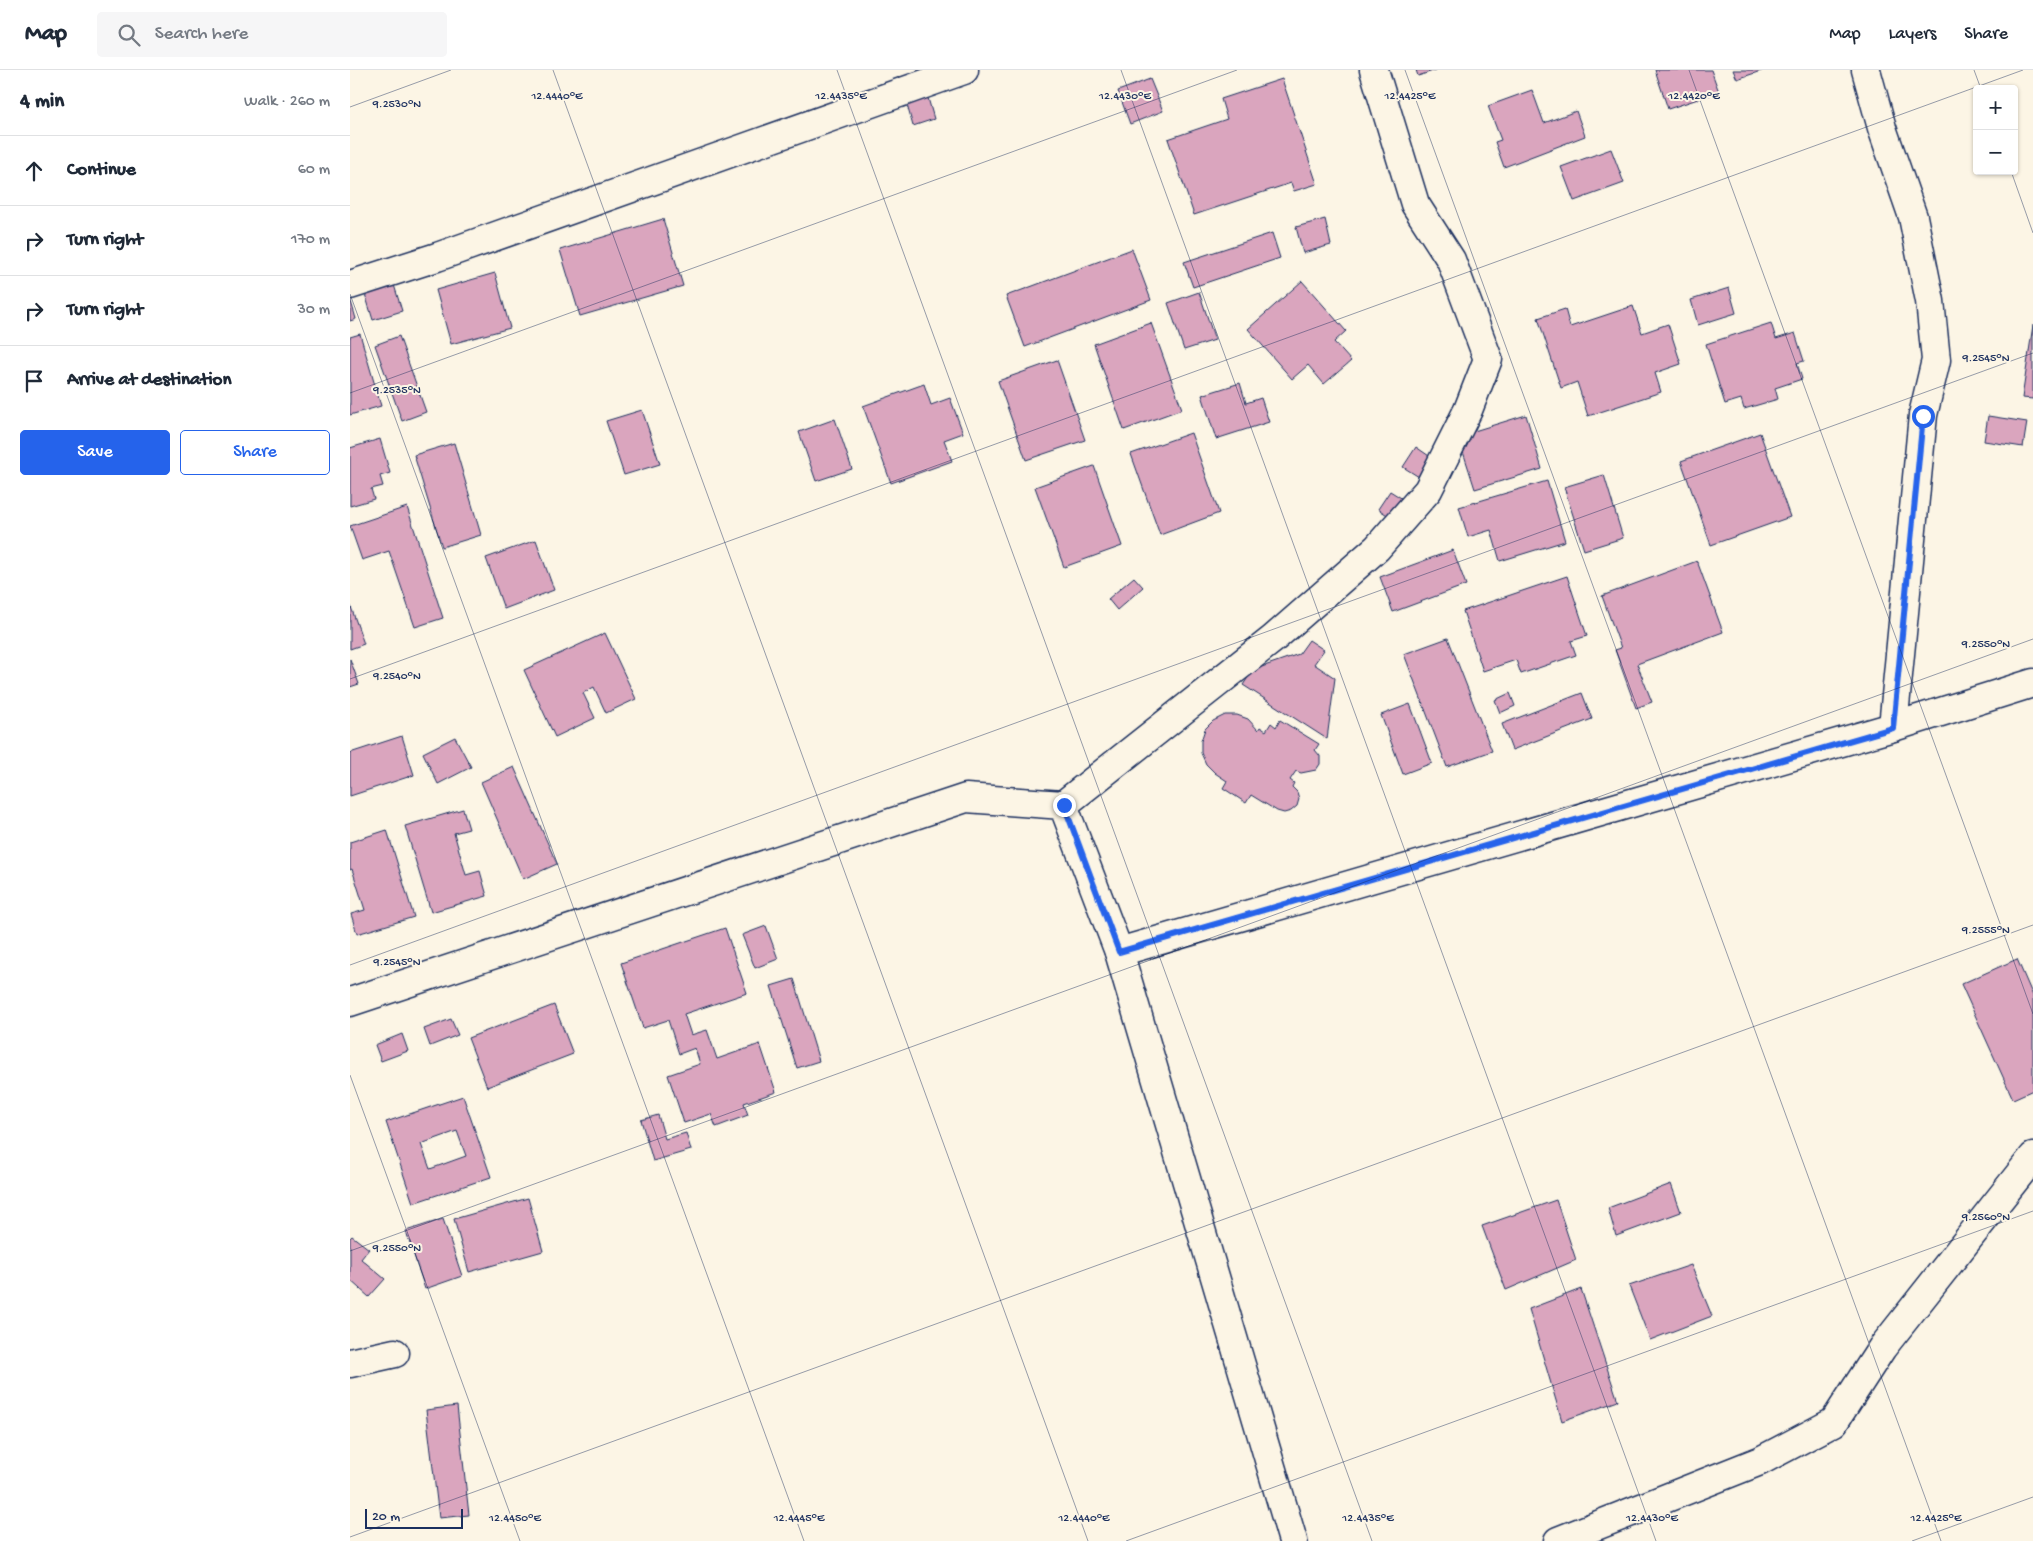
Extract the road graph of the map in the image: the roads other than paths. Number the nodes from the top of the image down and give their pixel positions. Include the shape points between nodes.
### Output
1 (964, 70) edge
2 (1374, 70) edge
3 (1866, 70) edge
4 (350, 285) edge
5 (2033, 683) edge
6 (1893, 728) junction
7 (1064, 805) junction
8 (1119, 952) junction
9 (350, 1002) edge
10 (2033, 1157) edge
11 (395, 1353) dead end
12 (350, 1362) edge
13 (1293, 1541) edge
14 (1558, 1541) edge

1 - 4 street
2 - 7 street via 1415,204 1451,260 1488,359 1468,410 1428,490 1377,548 1273,640
3 - 6 street via 1912,217 1930,301 1936,360 1923,416
5 - 6 street
6 - 8 street
7 - 8 street
7 - 9 street via 966,798
8 - 13 street
10 - 14 street via 1882,1348 1834,1422 1760,1461
11 - 12 street

